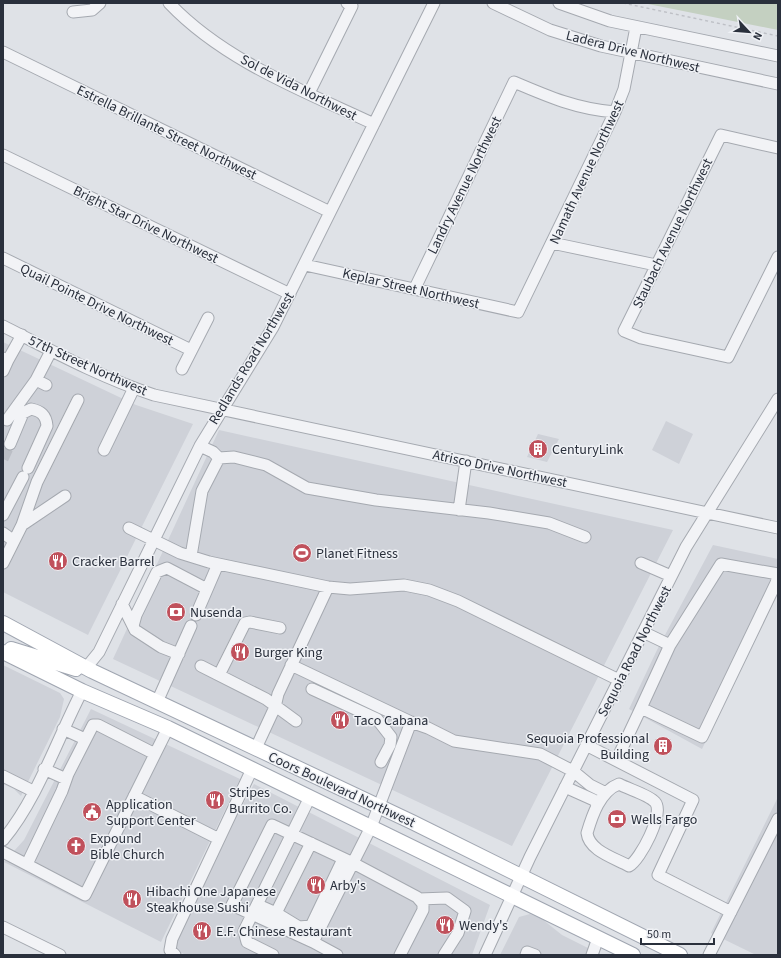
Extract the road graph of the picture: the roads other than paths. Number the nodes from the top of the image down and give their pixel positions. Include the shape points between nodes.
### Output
1 (100, 3) edge
2 (169, 3) edge
3 (347, 3) edge
4 (434, 3) edge
5 (493, 3) edge
6 (560, 3) edge
7 (73, 12) dead end
8 (636, 26) junction
9 (3, 52) edge
10 (632, 54) junction
11 (778, 56) edge
12 (778, 84) edge
13 (308, 92) junction
14 (616, 112) junction
15 (374, 124) junction
16 (778, 148) edge
17 (3, 155) edge
18 (330, 212) junction
19 (552, 243) junction
20 (778, 257) edge
21 (3, 258) edge
22 (305, 264) junction
23 (656, 265) junction
24 (415, 288) junction
25 (290, 294) junction
26 (518, 312) joint
27 (208, 318) dead end
28 (3, 326) edge
29 (22, 335) junction
30 (192, 350) junction
31 (52, 351) junction
32 (6, 359) edge
33 (182, 369) dead end
34 (3, 371) edge
35 (36, 380) junction
36 (46, 385) dead end
37 (134, 388) junction
38 (778, 399) edge
39 (78, 400) dead end
40 (222, 409) junction
41 (5, 424) edge
42 (18, 426) junction
43 (10, 444) tunnel mouth
44 (200, 446) junction
45 (104, 450) dead end
46 (219, 458) junction
47 (466, 461) junction
48 (65, 496) dead end
49 (459, 510) junction
50 (708, 513) junction
51 (3, 515) edge
52 (22, 525) junction
53 (129, 528) dead end
54 (778, 528) edge
55 (3, 533) edge
56 (585, 537) dead end
57 (154, 540) junction
58 (10, 542) edge
59 (190, 556) junction
60 (4, 558) edge
61 (145, 559) junction
62 (641, 563) dead end
63 (218, 564) junction
64 (162, 570) junction
65 (778, 574) edge
66 (671, 576) junction
67 (328, 587) junction
68 (207, 590) junction
69 (122, 604) junction
70 (196, 615) dead end
71 (3, 624) edge
72 (133, 626) junction
73 (191, 626) dead end
74 (280, 628) dead end
75 (643, 632) junction
76 (670, 645) junction
77 (3, 649) edge
78 (3, 652) edge
79 (179, 654) junction
80 (291, 665) junction
81 (201, 666) dead end
82 (86, 668) junction
83 (219, 675) junction
84 (619, 680) junction
85 (312, 688) dead end
86 (82, 691) junction
87 (157, 702) junction
88 (275, 707) junction
89 (171, 708) junction
90 (641, 708) junction
91 (296, 721) dead end
92 (410, 722) junction
93 (168, 728) junction
94 (63, 729) junction
95 (85, 739) junction
96 (586, 745) junction
97 (256, 748) junction
98 (155, 754) junction
99 (617, 759) junction
100 (381, 762) dead end
101 (44, 769) junction
102 (252, 770) junction
103 (573, 771) junction
104 (3, 776) edge
105 (66, 779) junction
106 (565, 787) junction
107 (33, 791) junction
108 (606, 793) junction
109 (134, 796) junction
110 (310, 798) junction
111 (597, 805) junction
112 (379, 806) junction
113 (778, 819) edge
114 (371, 827) junction
115 (292, 834) junction
116 (219, 839) junction
117 (3, 840) edge
118 (311, 843) junction
119 (3, 852) edge
120 (348, 861) junction
121 (27, 864) junction
122 (521, 876) junction
123 (511, 896) junction
124 (419, 899) junction
125 (255, 909) junction
126 (731, 912) junction
127 (276, 913) junction
128 (3, 927) edge
129 (598, 938) junction
130 (313, 942) junction
131 (60, 955) edge
132 (175, 955) edge
133 (272, 955) edge
134 (337, 955) edge
135 (401, 955) edge
136 (444, 955) edge
137 (485, 955) edge
138 (526, 955) edge
139 (535, 955) edge
140 (592, 955) edge
141 (633, 955) edge
142 (680, 955) edge
143 (709, 955) edge

1 - 7 street via 92,10
2 - 13 street, Sol de Vida Northwest via 205,35 251,65
3 - 13 street via 352,6
4 - 15 street, Redlands Road Northwest
5 - 10 street, Ladera Drive Northwest via 567,36
6 - 8 street, Ladera Drive Northwest via 610,21
8 - 10 street, Namath Avenue Northwest
8 - 11 street, Ladera Drive Northwest
9 - 18 street, Estrella Brillante Street Northwest
10 - 12 street, Ladera Drive Northwest
10 - 14 street, Namath Avenue Northwest
13 - 15 street, Sol de Vida Northwest
14 - 19 street, Namath Avenue Northwest
14 - 24 street, Landry Avenue Northwest via 592,110 558,101 514,82
15 - 18 street, Redlands Road Northwest
16 - 23 street, Staubach Avenue Northwest via 721,135
17 - 25 street, Bright Star Drive Northwest
18 - 22 street, Redlands Road Northwest
19 - 23 street
19 - 26 street, Namath Avenue Northwest
20 - 23 street, Staubach Avenue Northwest via 728,357 641,338 624,331
21 - 30 street, Quail Pointe Drive Northwest
22 - 24 street, Keplar Street Northwest
22 - 25 street, Redlands Road Northwest
24 - 26 street, Keplar Street Northwest
25 - 40 street, Redlands Road Northwest via 261,347
27 - 30 street, Quail Pointe Drive Northwest
28 - 29 street, 57th Street Northwest
29 - 31 street, 57th Street Northwest
29 - 32 street
30 - 33 street, Quail Pointe Drive Northwest
31 - 35 street
31 - 37 street, 57th Street Northwest
32 - 34 street
35 - 36 street
35 - 41 street
37 - 40 street, 57th Street Northwest via 154,395
37 - 45 street
38 - 50 street, Sequoia Road Northwest
39 - 52 street via 37,482
40 - 44 street, Redlands Road Northwest
40 - 47 street, Atrisco Drive Northwest
41 - 42 street
42 - 43 street
42 - 51 street via 23,413 30,409 40,411 47,419 47,426
44 - 46 street
44 - 57 street, Redlands Road Northwest
46 - 49 street via 234,456 266,465 307,488
46 - 59 street via 202,490
47 - 49 street
47 - 50 street, Atrisco Drive Northwest
48 - 52 street
49 - 56 street via 549,523
50 - 54 street, Atrisco Drive Northwest
50 - 66 street, Sequoia Road Northwest
52 - 58 street
53 - 57 street
55 - 58 street
57 - 59 street
57 - 61 street, Redlands Road Northwest
58 - 60 street
59 - 63 street
61 - 64 street
61 - 69 street, Redlands Road Northwest
62 - 66 street
63 - 67 street
63 - 68 street
64 - 68 street via 167,568
64 - 72 street via 157,572
65 - 76 street via 721,564
65 - 90 street via 702,737
66 - 75 street, Sequoia Road Northwest
67 - 80 street
67 - 84 street via 350,590 404,585 428,590 458,601
68 - 70 street
69 - 72 street
69 - 82 street, Redlands Road Northwest via 99,652
71 - 82 main road, Coors Boulevard Northwest
72 - 79 street via 161,647
73 - 79 street
74 - 83 street via 245,623
75 - 76 street
75 - 84 street, Sequoia Road Northwest
76 - 90 street
77 - 82 main road via 16,650 79,670
78 - 86 main road, Coors Boulevard Northwest
79 - 87 street
80 - 88 street
80 - 92 street
81 - 83 street
82 - 87 main road, Coors Boulevard Northwest
83 - 88 street via 266,699
84 - 96 street, Sequoia Road Northwest
85 - 100 street via 378,720 391,737 390,745
86 - 89 main road via 102,684 149,704
86 - 93 main road, Coors Boulevard Northwest
86 - 94 street
87 - 89 main road, Coors Boulevard Northwest
88 - 91 street
88 - 97 street
89 - 97 main road, Coors Boulevard Northwest
90 - 99 street
92 - 103 street via 454,741 540,754
92 - 112 street
93 - 98 street
93 - 102 main road, Coors Boulevard Northwest
94 - 95 street
94 - 101 street
95 - 98 street via 90,727 95,724
95 - 105 street
96 - 99 street
96 - 103 street, Sequoia Road Northwest
97 - 112 main road, Coors Boulevard Northwest
98 - 109 street
99 - 126 street via 693,800 658,875
101 - 105 street
101 - 107 street
102 - 110 main road, Coors Boulevard Northwest
102 - 116 street
103 - 106 street, Sequoia Road Northwest
103 - 108 street via 590,785
104 - 107 street
105 - 121 street
106 - 111 street via 594,800
106 - 122 street, Sequoia Road Northwest
107 - 117 street via 15,826
108 - 111 street
108 - 111 street via 619,784 655,802 657,806 655,824 633,864 629,866 590,844 587,833
109 - 116 street
109 - 121 street via 85,895
110 - 114 main road, Coors Boulevard Northwest
110 - 115 street
112 - 114 street
112 - 122 main road, Coors Boulevard Northwest
113 - 126 street
114 - 120 street
114 - 123 main road, Coors Boulevard Northwest
115 - 118 street
115 - 125 street
115 - 125 street via 272,825 232,905
116 - 132 street via 172,939 170,950
118 - 120 street
118 - 127 street
119 - 121 street
120 - 124 street
120 - 127 street via 311,926 299,927
120 - 130 street
122 - 123 street, Sequoia Road Northwest
122 - 142 main road, Coors Boulevard Northwest
123 - 129 main road, Coors Boulevard Northwest
123 - 137 street, Sequoia Road Northwest
124 - 135 street via 424,904 423,910
124 - 136 street via 447,898 465,911 458,934
125 - 127 street
125 - 130 street via 286,931
125 - 133 street via 244,931 247,942
126 - 143 street
128 - 131 street
129 - 140 street
129 - 141 main road, Coors Boulevard Northwest
130 - 134 street
138 - 139 street via 527,952

